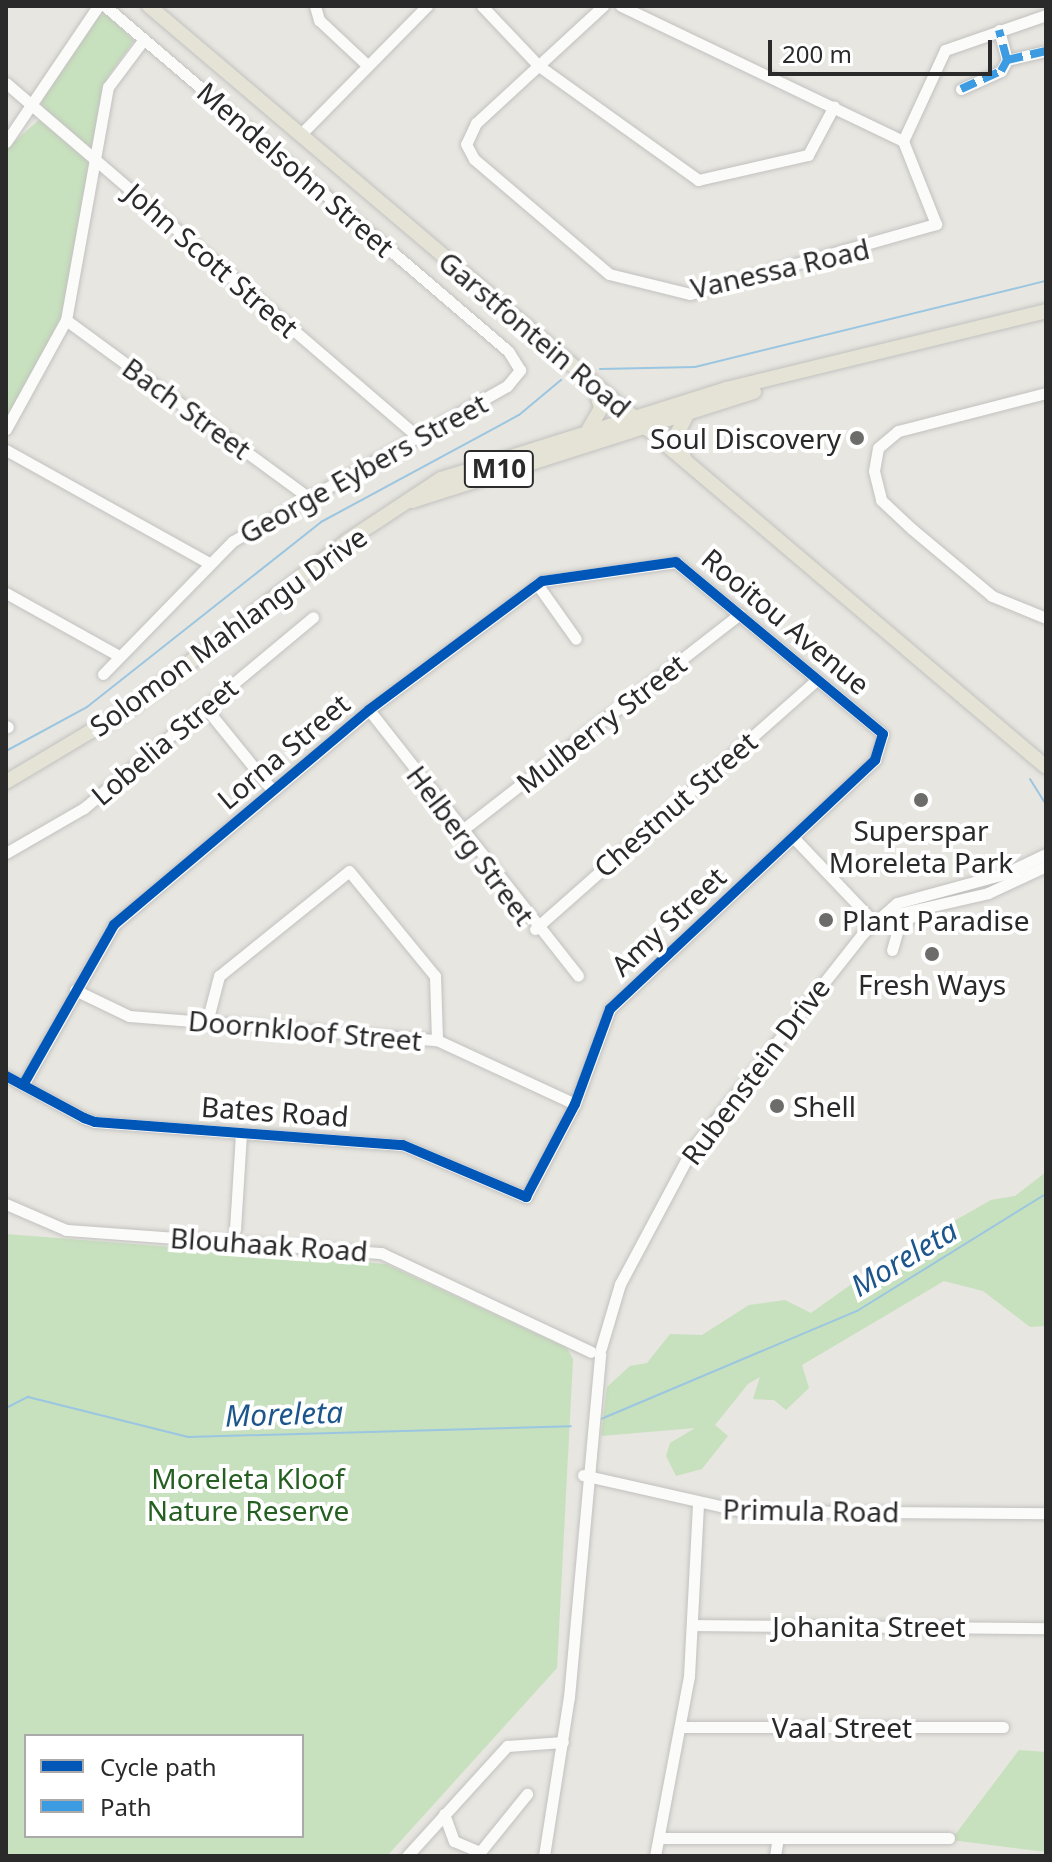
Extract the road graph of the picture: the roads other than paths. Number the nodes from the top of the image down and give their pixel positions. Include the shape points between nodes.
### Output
1 (98, 6) edge
2 (105, 6) edge
3 (149, 6) edge
4 (315, 6) edge
5 (427, 6) edge
6 (482, 6) edge
7 (603, 6) edge
8 (621, 6) edge
9 (1042, 12) edge
10 (999, 30) junction
11 (144, 39) junction
12 (1046, 51) edge
13 (1007, 60) junction
14 (366, 64) junction
15 (539, 66) junction
16 (6, 83) edge
17 (961, 89) dead end
18 (834, 106) junction
19 (33, 108) junction
20 (302, 133) junction
21 (903, 141) junction
22 (6, 142) edge
23 (98, 162) junction
24 (1046, 311) edge
25 (66, 320) junction
26 (520, 366) joint
27 (805, 373) junction
28 (593, 382) junction
29 (1046, 393) edge
30 (689, 411) junction
31 (638, 421) junction
32 (6, 429) edge
33 (589, 430) junction
34 (418, 437) junction
35 (6, 450) edge
36 (687, 464) junction
37 (308, 497) junction
38 (408, 502) junction
39 (209, 563) junction
40 (659, 563) joint
41 (537, 584) junction
42 (6, 593) edge
43 (740, 614) junction
44 (313, 617) dead end
45 (1046, 618) edge
46 (576, 639) dead end
47 (119, 656) junction
48 (103, 674) dead end
49 (816, 680) junction
50 (205, 707) junction
51 (369, 710) junction
52 (993, 725) junction
53 (879, 729) joint
54 (1046, 767) edge
55 (1046, 776) edge
56 (6, 782) edge
57 (273, 791) junction
58 (461, 831) junction
59 (795, 835) junction
60 (6, 853) edge
61 (1046, 854) edge
62 (1046, 866) edge
63 (927, 907) junction
64 (877, 920) junction
65 (535, 929) junction
66 (892, 950) dead end
67 (578, 976) dead end
68 (75, 990) junction
69 (207, 1022) junction
70 (437, 1040) junction
71 (6, 1076) edge
72 (23, 1085) junction
73 (575, 1104) junction
74 (241, 1133) junction
75 (536, 1186) joint
76 (6, 1204) edge
77 (235, 1229) dead end
78 (596, 1350) junction
79 (583, 1475) junction
80 (698, 1505) junction
81 (1046, 1513) edge
82 (692, 1625) junction
83 (1046, 1628) edge
84 (681, 1727) junction
85 (1003, 1727) dead end
86 (563, 1742) junction
87 (527, 1794) dead end
88 (444, 1814) junction
89 (659, 1838) junction
90 (778, 1838) junction
91 (949, 1838) dead end
92 (410, 1855) edge
93 (544, 1856) edge
94 (655, 1856) edge
95 (775, 1856) edge

1 - 19 street via 61,52
2 - 11 street, Mendelsohn Street
3 - 20 main road, Garstfontein Road
4 - 14 street via 319,20
5 - 14 street
6 - 15 street
7 - 15 street
8 - 18 street
9 - 10 street
10 - 13 street
10 - 21 street via 939,57
11 - 23 street via 109,83
11 - 26 street, Mendelsohn Street
12 - 13 street
13 - 17 street via 1001,71
14 - 20 street
15 - 18 street via 706,182 808,155
15 - 21 street, Vanessa Road via 476,123 466,144 474,159 609,274 690,294 936,224 935,209
16 - 19 street, John Scott Street
18 - 21 street
19 - 22 street
19 - 23 street, John Scott Street
20 - 28 main road, Garstfontein Road
23 - 25 street
23 - 34 street, John Scott Street
24 - 27 main road, Solomon Mahlangu Drive via 960,327
25 - 32 street
25 - 37 street, Bach Street
26 - 34 street, George Eybers Street via 507,386
27 - 30 main road, Solomon Mahlangu Drive
27 - 31 main road, Solomon Mahlangu Drive
28 - 31 main road, Garstfontein Road
28 - 33 main road via 601,408
29 - 45 street via 891,435 875,455 877,494 992,596
30 - 31 main road, Solomon Mahlangu Drive
30 - 36 main road via 676,436
31 - 33 main road, Solomon Mahlangu Drive / M10
31 - 36 main road, Garstfontein Road
31 - 38 main road, Solomon Mahlangu Drive / M10
33 - 38 main road, Solomon Mahlangu Drive / M10 via 441,479
34 - 37 street, George Eybers Street
35 - 39 street
36 - 52 main road, Garstfontein Road
37 - 39 street, George Eybers Street
38 - 56 main road, Solomon Mahlangu Drive via 133,706
39 - 47 street, George Eybers Street
40 - 41 street, Lorna Street
40 - 43 street, Rooitou Avenue via 680,564
41 - 46 street
41 - 51 street, Lorna Street
42 - 47 street
43 - 49 street, Rooitou Avenue
43 - 58 street, Mulberry Street
44 - 50 street, Lobelia Street
47 - 48 street, George Eybers Street
49 - 53 street, Rooitou Avenue
49 - 65 street, Chestnut Street
50 - 57 street
50 - 60 street, Lobelia Street via 84,808
51 - 57 street, Lorna Street
51 - 58 street, Helberg Street
52 - 54 main road, Garstfontein Road
52 - 55 main road, Garstfontein Road
53 - 59 street, Amy Street via 882,752
57 - 68 street, Lorna Street via 114,925
58 - 65 street, Helberg Street
59 - 64 street
59 - 73 street, Amy Street via 610,1009
61 - 64 street, Rubenstein Drive via 1004,874 897,903
62 - 63 street via 988,893
63 - 64 street
63 - 66 street via 901,923
64 - 78 street, Rubenstein Drive via 703,1133 635,1253
65 - 67 street, Helberg Street
68 - 69 street, Doornkloof Street via 129,1016
68 - 72 street, Lorna Street
69 - 70 street, Doornkloof Street
69 - 70 street via 212,983 334,880 353,873 435,976
70 - 73 street, Doornkloof Street
71 - 72 street, Bates Road
72 - 74 street, Bates Road via 95,1122
73 - 75 street, Amy Street
74 - 75 street, Bates Road via 403,1145 520,1197
74 - 77 street
76 - 78 street, Blouhaak Road via 66,1230 381,1253
78 - 79 street, Rubenstein Drive
79 - 80 street, Primula Road
79 - 86 street, Rubenstein Drive
80 - 81 street, Primula Road
80 - 82 street
82 - 83 street, Johanita Street
82 - 84 street
84 - 85 street, Vaal Street
84 - 89 street
86 - 88 street via 507,1746
86 - 93 street, Rubenstein Drive
87 - 88 street via 480,1852 454,1841
88 - 92 street
89 - 90 street
89 - 94 street
90 - 91 street
90 - 95 street

